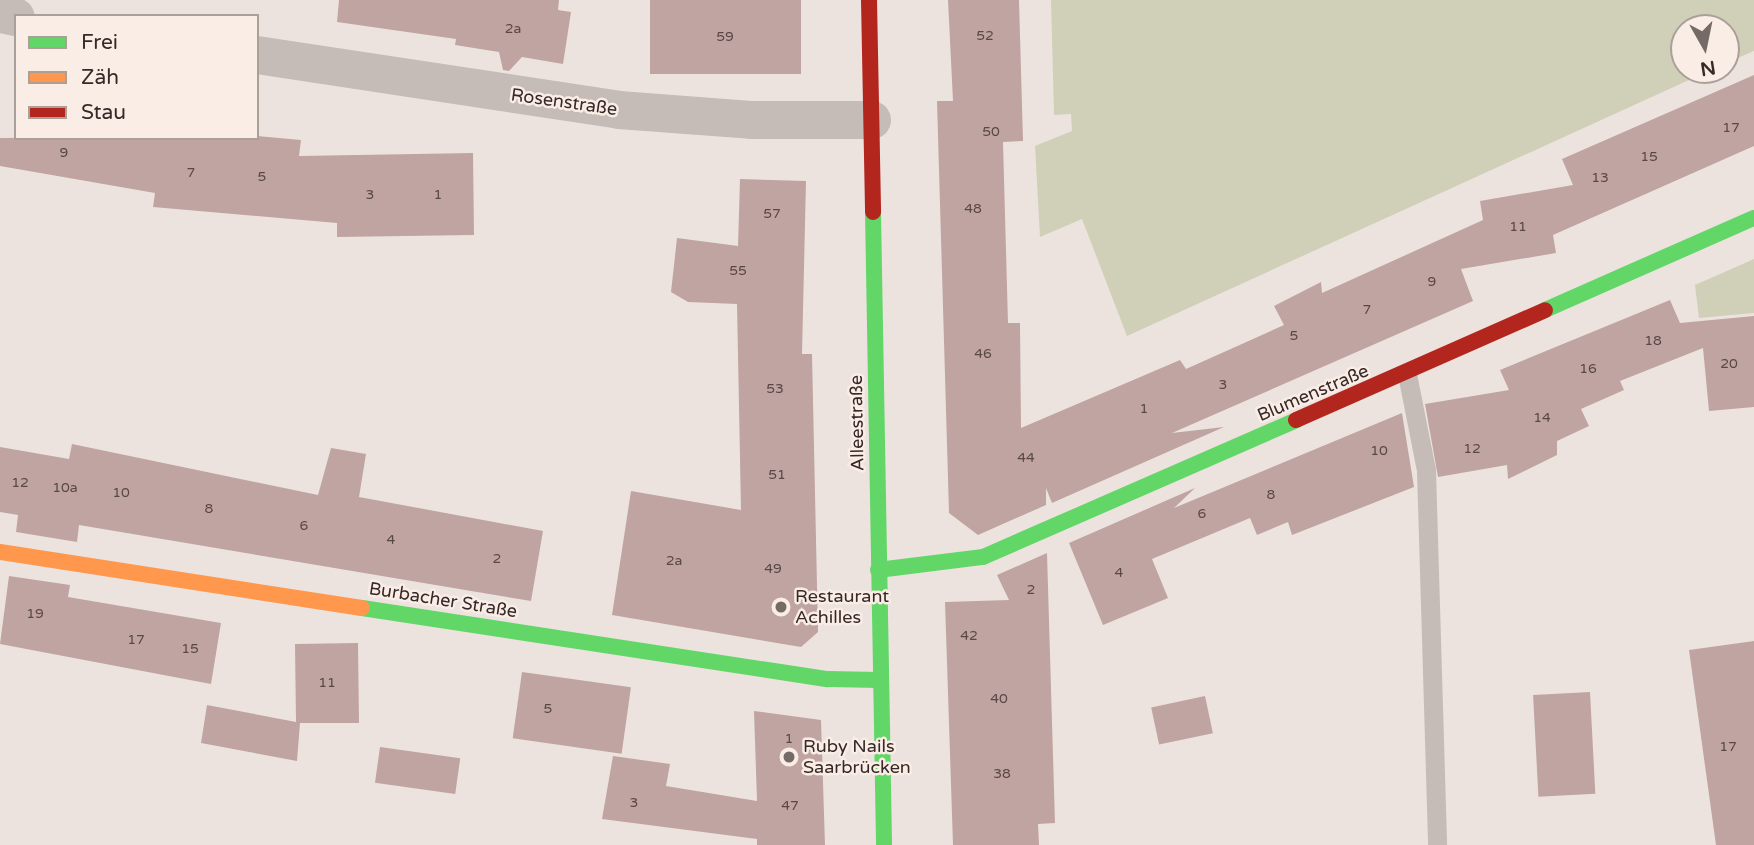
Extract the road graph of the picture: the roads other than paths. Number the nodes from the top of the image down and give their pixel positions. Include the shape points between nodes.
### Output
1 (869, 0) edge
2 (259, 55) edge
3 (872, 120) junction
4 (1754, 218) edge
5 (1407, 374) junction
6 (0, 552) edge
7 (878, 570) junction
8 (880, 680) junction
9 (884, 845) edge
10 (1437, 845) edge

1 - 3 street, Alleestraße
2 - 3 street, Rosenstraße via 619,110 751,120
3 - 7 street, Alleestraße
4 - 5 street, Blumenstraße
5 - 7 street, Blumenstraße via 983,557
5 - 10 lane via 1426,470
6 - 8 street, Burbacher Straße via 828,679
7 - 8 street, Alleestraße
8 - 9 street, Alleestraße

